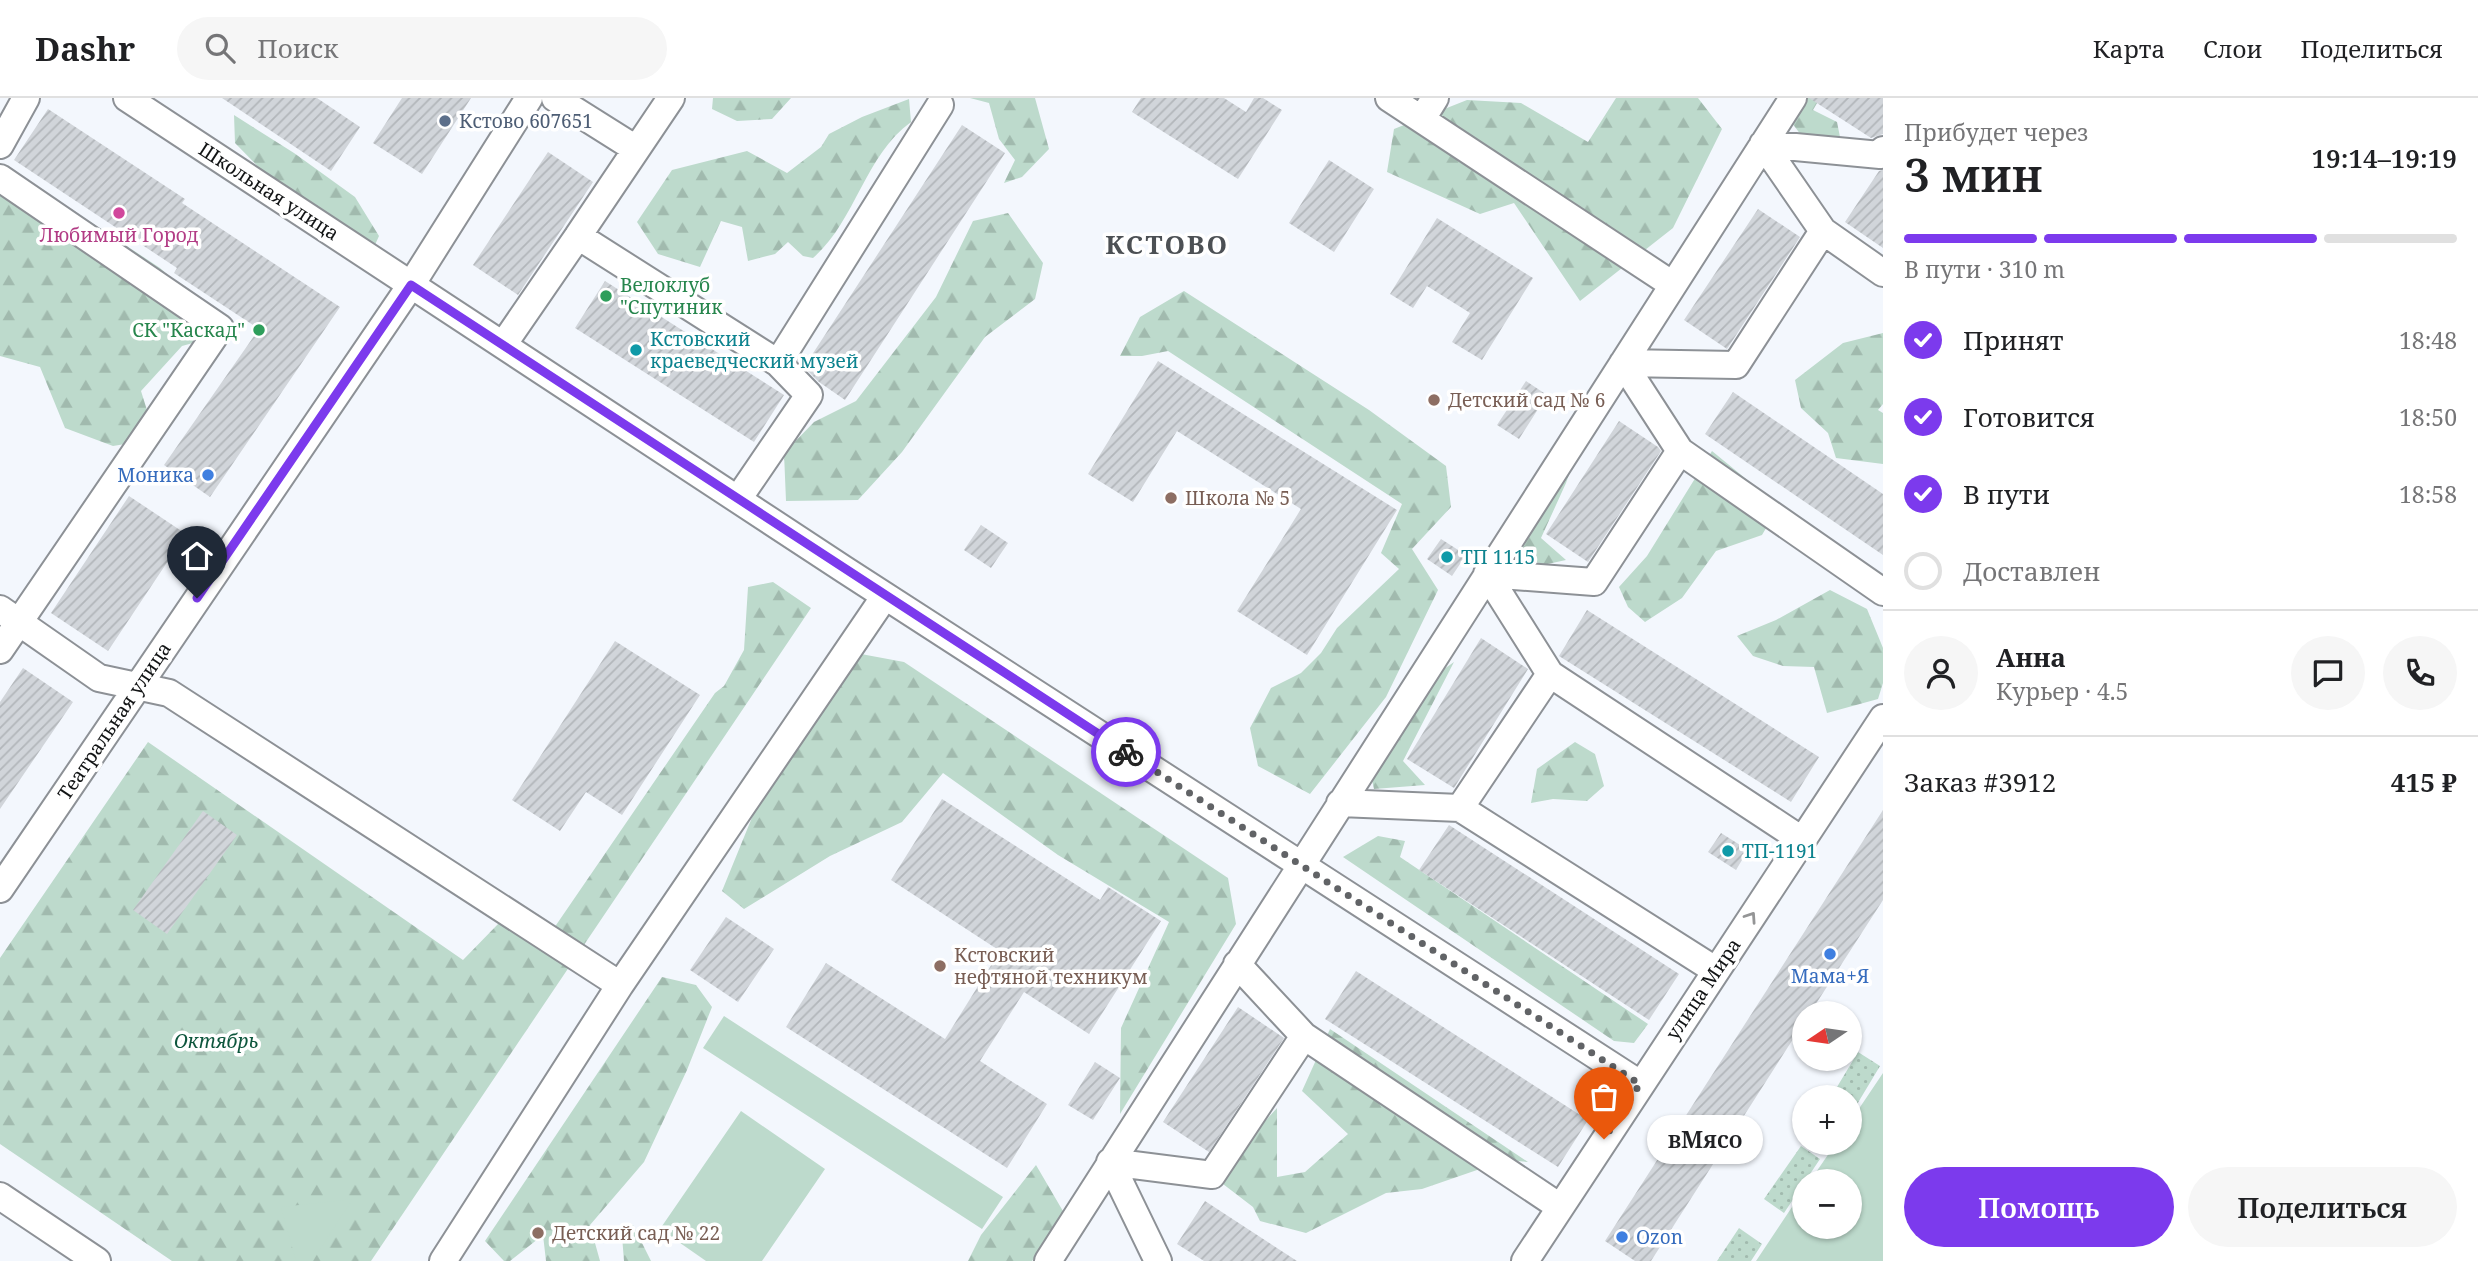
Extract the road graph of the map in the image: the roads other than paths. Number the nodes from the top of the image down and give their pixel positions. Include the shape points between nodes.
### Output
1 (26, 98) edge
2 (127, 98) edge
3 (529, 98) edge
4 (555, 98) edge
5 (671, 98) edge
6 (1389, 98) edge
7 (1793, 98) edge
8 (940, 106) dead end
9 (1429, 109) edge
10 (1763, 144) junction
11 (0, 145) edge
12 (636, 149) junction
13 (1883, 150) edge
14 (0, 178) edge
15 (1823, 231) junction
16 (578, 236) junction
17 (1883, 273) edge
18 (411, 285) junction
19 (1673, 285) junction
20 (503, 345) junction
21 (778, 363) junction
22 (1623, 363) junction
23 (1681, 451) junction
24 (738, 499) junction
25 (1487, 574) junction
26 (1883, 592) edge
27 (886, 596) junction
28 (10, 616) edge
29 (0, 650) edge
30 (1550, 674) junction
31 (137, 685) junction
32 (1883, 718) edge
33 (1340, 803) junction
34 (1460, 808) junction
35 (1802, 840) junction
36 (1300, 864) junction
37 (0, 889) edge
38 (1237, 964) junction
39 (1716, 970) junction
40 (620, 985) junction
41 (1304, 1036) junction
42 (1640, 1084) junction
43 (1110, 1162) junction
44 (0, 1196) edge
45 (1560, 1208) junction
46 (97, 1261) edge
47 (443, 1261) edge
48 (1048, 1261) edge
49 (1158, 1261) edge
50 (1525, 1261) edge

1 - 11 street
2 - 18 street, Школьная улица
3 - 18 street, Театральная улица
4 - 12 street
5 - 12 street
6 - 9 street
7 - 10 street
8 - 21 street
9 - 19 street
10 - 13 street via 1880,155
10 - 15 street
10 - 19 street
12 - 16 street
14 - 28 street via 219,328
15 - 17 street
15 - 22 street via 1736,365
16 - 20 street
16 - 21 street
18 - 20 street, Школьная улица
18 - 31 street, Театральная улица
19 - 22 street
20 - 24 street, Школьная улица
21 - 24 street via 809,395
22 - 23 street
22 - 25 street
23 - 25 street via 1594,582
23 - 26 street
24 - 27 street, Школьная улица
25 - 30 street
25 - 33 street
27 - 36 street, Школьная улица
27 - 40 street
28 - 29 street
28 - 31 street via 99,678
30 - 34 street
30 - 35 street
31 - 37 street, Театральная улица
31 - 40 street via 169,693
32 - 35 street, улица Мира
33 - 34 street
33 - 36 street
34 - 39 street
39 -> 35 street, улица Мира
36 - 38 street
36 - 42 street, Школьная улица
38 - 41 street
38 - 43 street
39 - 42 street, улица Мира
40 - 47 street
41 - 43 street via 1212,1175
41 - 45 street
42 - 45 street, улица Мира
43 - 48 street
43 - 49 street
44 - 46 street
45 - 50 street, улица Мира

